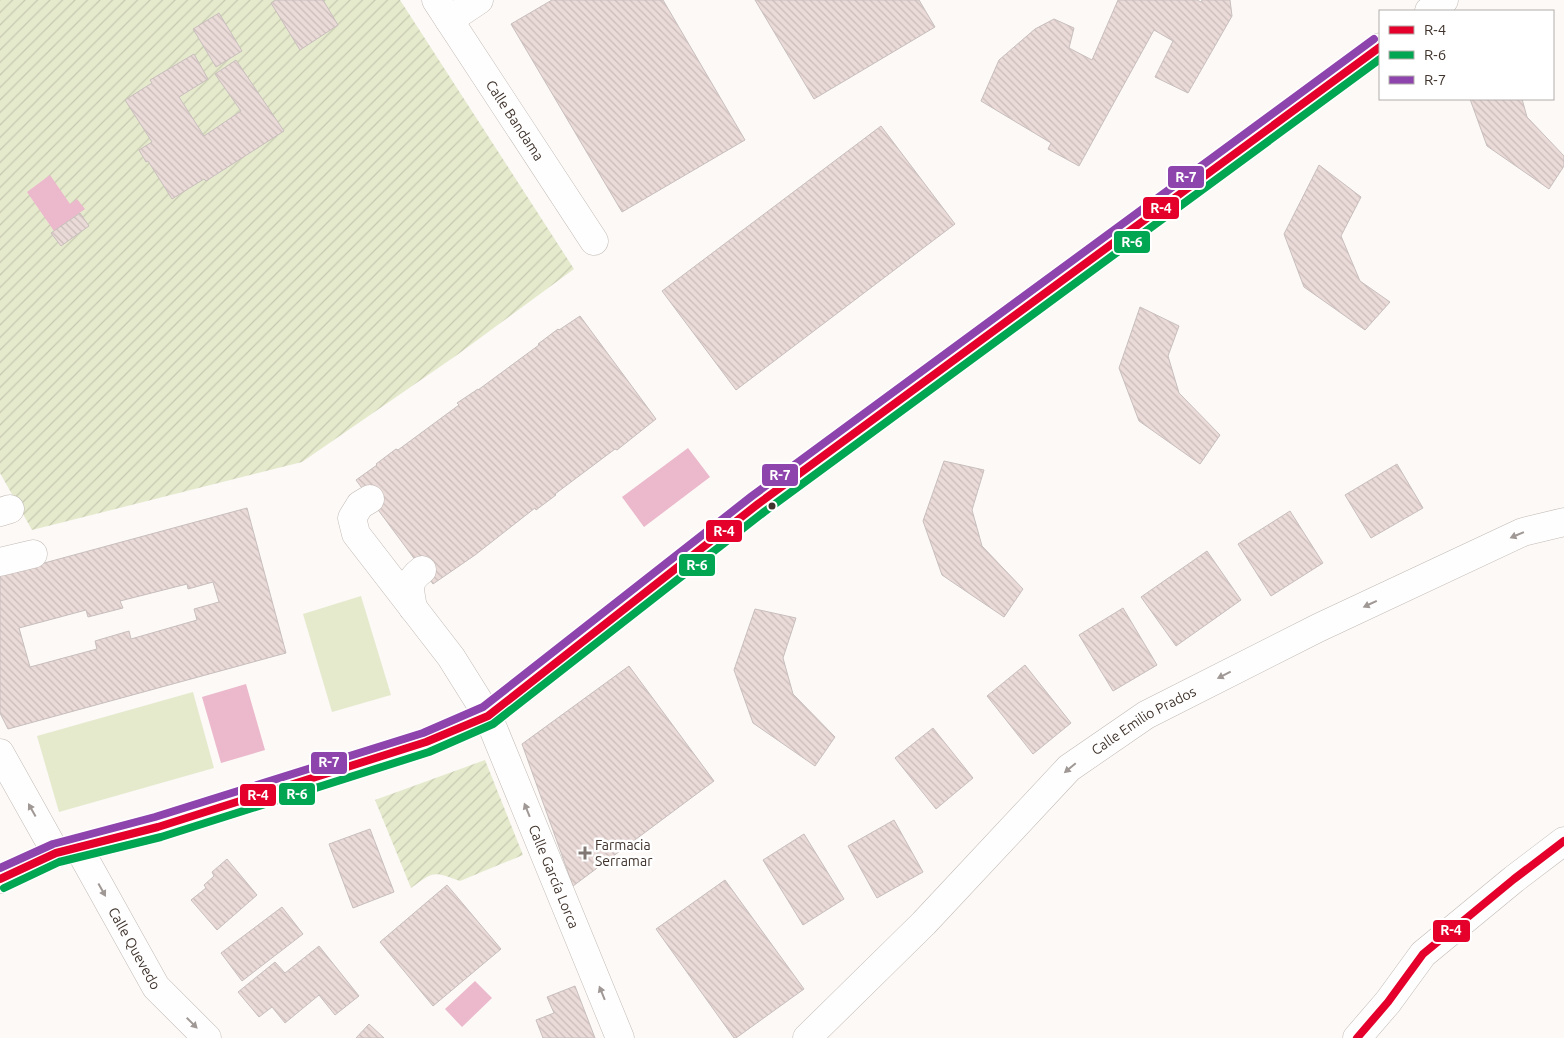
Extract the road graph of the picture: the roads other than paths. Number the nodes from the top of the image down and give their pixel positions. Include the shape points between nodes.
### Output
1 (479, 0) edge
2 (1444, 0) edge
3 (442, 10) edge
4 (1430, 10) edge
5 (1379, 48) edge
6 (594, 241) dead end
7 (370, 499) dead end
8 (1564, 522) edge
9 (33, 554) dead end
10 (0, 562) edge
11 (422, 570) dead end
12 (413, 608) junction
13 (488, 716) junction
14 (0, 753) edge
15 (1564, 840) edge
16 (67, 850) junction
17 (0, 879) edge
18 (1388, 1002) junction
19 (207, 1038) edge
20 (620, 1038) edge
21 (806, 1038) edge
22 (1357, 1038) edge
23 (1385, 1038) edge

1 - 3 street
2 - 4 street
3 - 6 street, Calle Bandama
5 - 13 street via 758,504
7 - 12 street, Calle García Lorca via 360,505 352,518 356,534
8 -> 21 street, Calle Emilio Prados via 1523,532 1318,628 1146,715 1069,768 924,923
9 - 10 street
11 - 12 street via 413,576 410,586
12 - 13 street, Calle García Lorca via 451,657
13 - 16 street via 426,742 158,827
20 -> 13 street, Calle García Lorca
16 -> 14 street, Calle Quevedo
15 - 18 street via 1423,954
16 - 17 street
16 -> 19 street, Calle Quevedo via 156,987
18 - 22 street
18 - 23 street

